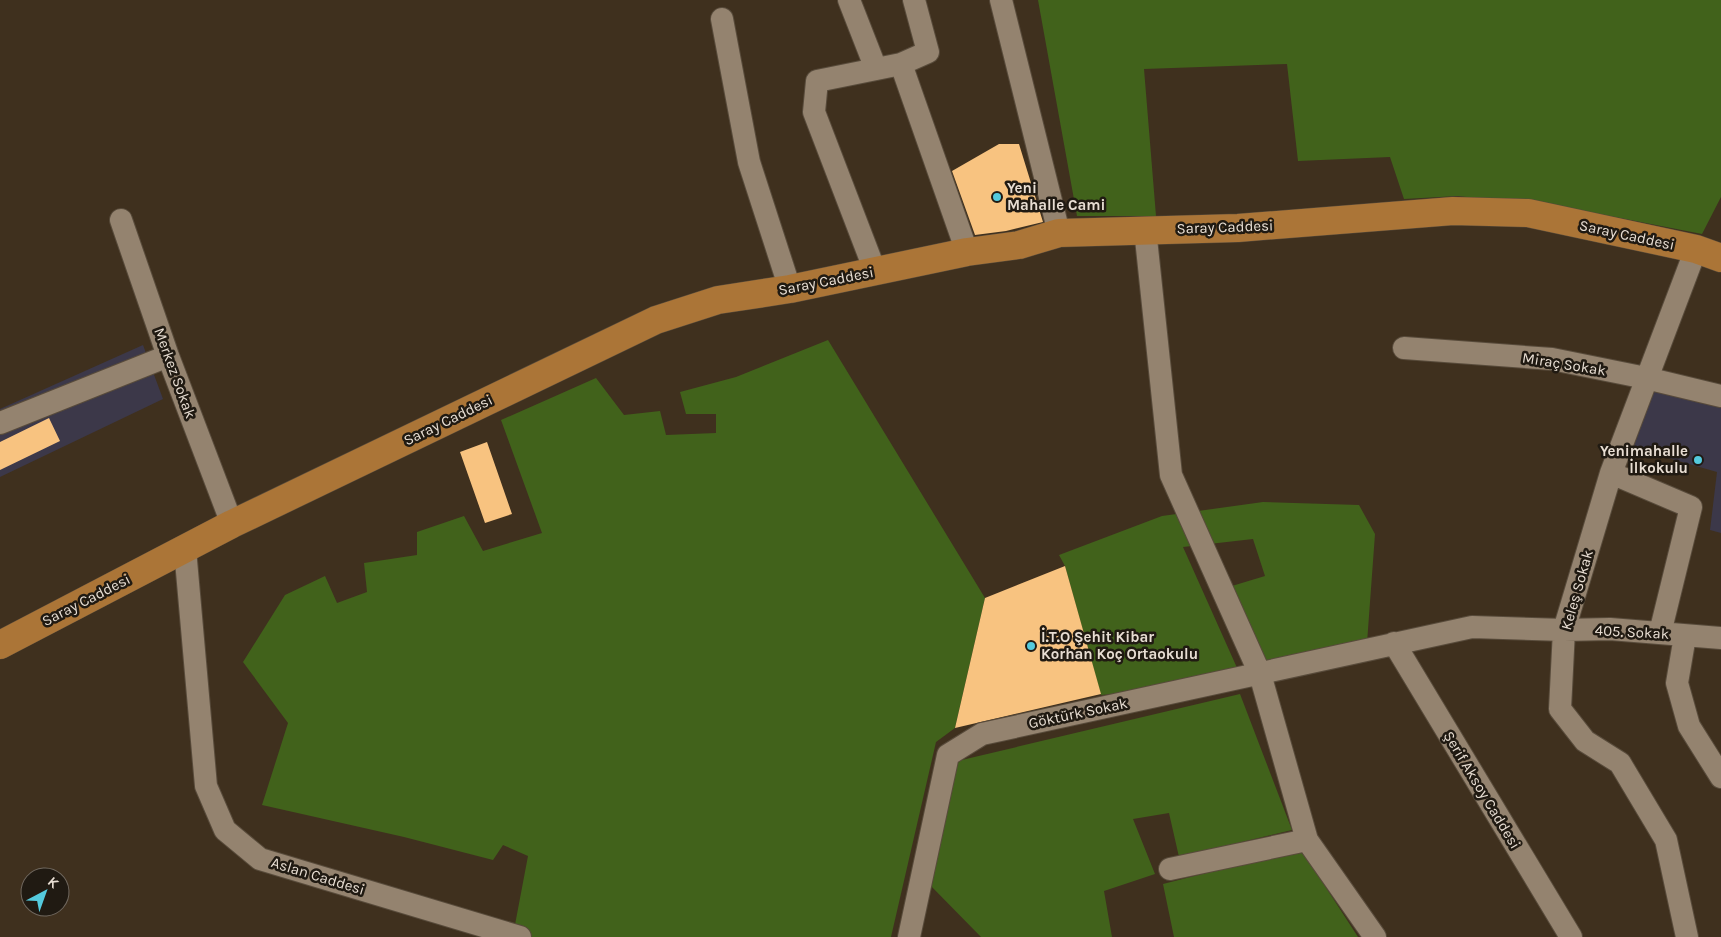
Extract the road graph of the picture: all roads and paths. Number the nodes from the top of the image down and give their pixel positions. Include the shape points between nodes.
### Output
1 (849, 0) edge
2 (914, 0) edge
3 (1002, 0) edge
4 (722, 19) dead end
5 (901, 64) junction
6 (876, 69) junction
7 (121, 220) dead end
8 (1145, 229) junction
9 (1059, 233) junction
10 (967, 252) junction
11 (1714, 254) edge
12 (876, 271) junction
13 (790, 289) junction
14 (1404, 348) dead end
15 (168, 356) junction
16 (1646, 378) junction
17 (1721, 396) edge
18 (0, 422) edge
19 (1611, 473) junction
20 (232, 524) junction
21 (186, 549) junction
22 (1564, 630) junction
23 (1660, 633) junction
24 (1685, 636) junction
25 (1721, 638) edge
26 (1394, 643) junction
27 (0, 644) edge
28 (1260, 674) junction
29 (1721, 777) edge
30 (1307, 840) junction
31 (1170, 870) dead end
32 (520, 937) edge
33 (909, 937) edge
34 (1375, 937) edge
35 (1571, 937) edge
36 (1687, 937) edge

1 - 6 street
2 - 5 street via 928,52
3 - 9 street
4 - 13 street via 749,162
5 - 6 street
5 - 10 street
6 - 12 street via 817,81 814,112
7 - 15 street, Merkez Sokak
8 - 9 main road, Saray Caddesi
8 - 11 main road, Saray Caddesi via 1238,228 1453,211 1528,213
8 - 28 street via 1171,475
9 - 10 main road, Saray Caddesi via 1019,245
10 - 12 main road, Saray Caddesi
11 - 16 street, Keleş Sokak
12 - 13 main road, Saray Caddesi
13 - 20 main road, Saray Caddesi via 718,300 656,320
14 - 16 street, Miraç Sokak via 1552,359
15 - 18 street
15 - 20 street, Merkez Sokak
16 - 17 street, Miraç Sokak
16 - 19 street, Keleş Sokak
19 - 22 street, Keleş Sokak
19 - 23 street via 1691,507
20 - 21 main road, Saray Caddesi
21 - 27 main road, Saray Caddesi
21 - 32 street, Aslan Caddesi via 206,786 225,830 260,858
22 - 23 street, 405. Sokak
22 - 26 street, 405. Sokak via 1472,627
22 - 36 street, Keleş Sokak via 1560,709 1585,741 1620,763 1666,840
23 - 24 street, 405. Sokak
24 - 25 street, 405. Sokak
24 - 29 street via 1678,683 1680,692 1689,726
26 - 28 street, Göktürk Sokak
26 - 35 street, Şerif Aksoy Caddesi
28 - 30 street
28 - 33 street, Göktürk Sokak via 982,734 948,755
30 - 31 street
30 - 34 street

